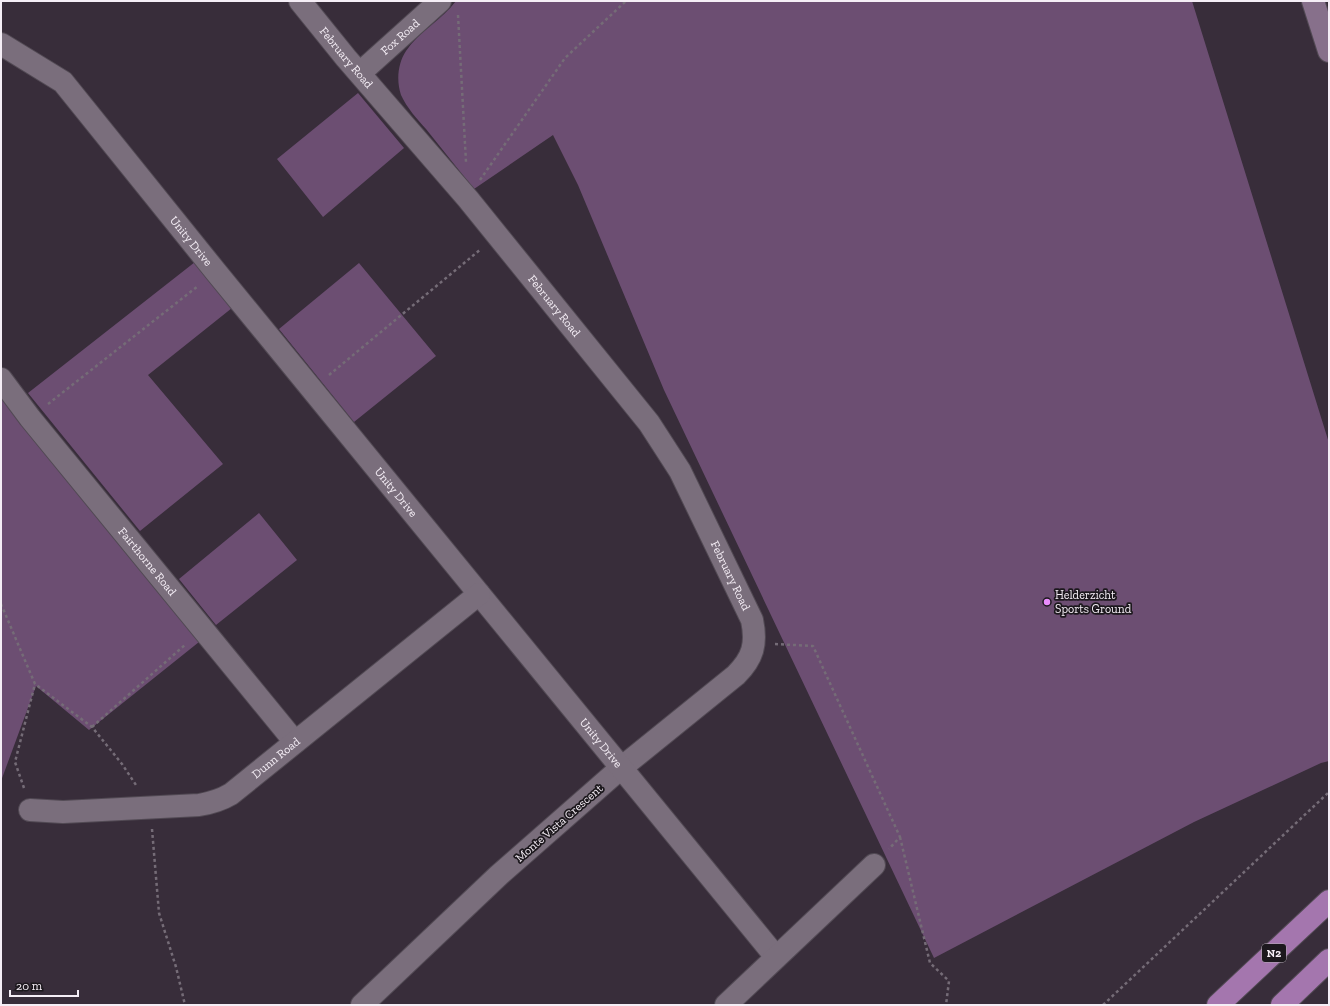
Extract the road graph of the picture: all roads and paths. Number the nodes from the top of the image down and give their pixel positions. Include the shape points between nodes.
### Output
1 (300, 1) edge
2 (626, 1) edge
3 (1313, 1) edge
4 (449, 5) edge
5 (1, 44) edge
6 (1329, 51) edge
7 (360, 73) junction
8 (468, 199) junction
9 (498, 235) junction
10 (216, 272) junction
11 (1, 379) edge
12 (312, 389) junction
13 (30, 418) junction
14 (479, 594) junction
15 (1, 604) edge
16 (203, 629) junction
17 (755, 643) junction
18 (35, 684) junction
19 (92, 727) junction
20 (295, 742) junction
21 (622, 768) junction
22 (1329, 792) edge
23 (146, 808) junction
24 (30, 810) joint
25 (900, 837) junction
26 (874, 865) joint
27 (1329, 901) edge
28 (776, 957) junction
29 (1329, 960) edge
30 (185, 1005) edge
31 (362, 1005) edge
32 (726, 1005) edge
33 (946, 1005) edge
34 (1103, 1005) edge
35 (1218, 1005) edge
36 (1282, 1005) edge

1 - 7 street, February Road
2 - 8 path via 565,58
3 - 6 street
4 - 7 street, Fox Road
4 - 8 path
5 - 10 street, Unity Drive via 63,82
7 - 8 street, February Road
8 - 9 street, February Road
9 - 12 path
9 - 17 street, February Road via 649,423 680,471 752,620
10 - 12 street, Unity Drive
10 - 13 path
11 - 13 street, Fairthorne Road
12 - 14 street, Unity Drive
13 - 16 street, Fairthorne Road
14 - 20 street, Dunn Road
14 - 21 street, Unity Drive
15 - 18 path
16 - 19 path
16 - 20 street, Fairthorne Road
17 - 21 street, Monte Vista Crescent via 745,666 736,675
17 - 25 path via 812,646
18 - 19 path
18 - 24 path via 15,762
19 - 23 path via 142,794
20 - 23 street, Dunn Road via 224,798 208,804
21 - 28 street, Unity Drive
21 - 31 street, Monte Vista Crescent via 499,875
22 - 34 path
23 - 24 street, Dunn Road via 63,812
23 - 30 path via 151,824 158,913 176,967
25 - 26 path
25 - 33 path via 930,963 949,981
26 - 28 street
27 - 35 highway, N2
28 - 32 street
29 - 36 highway

